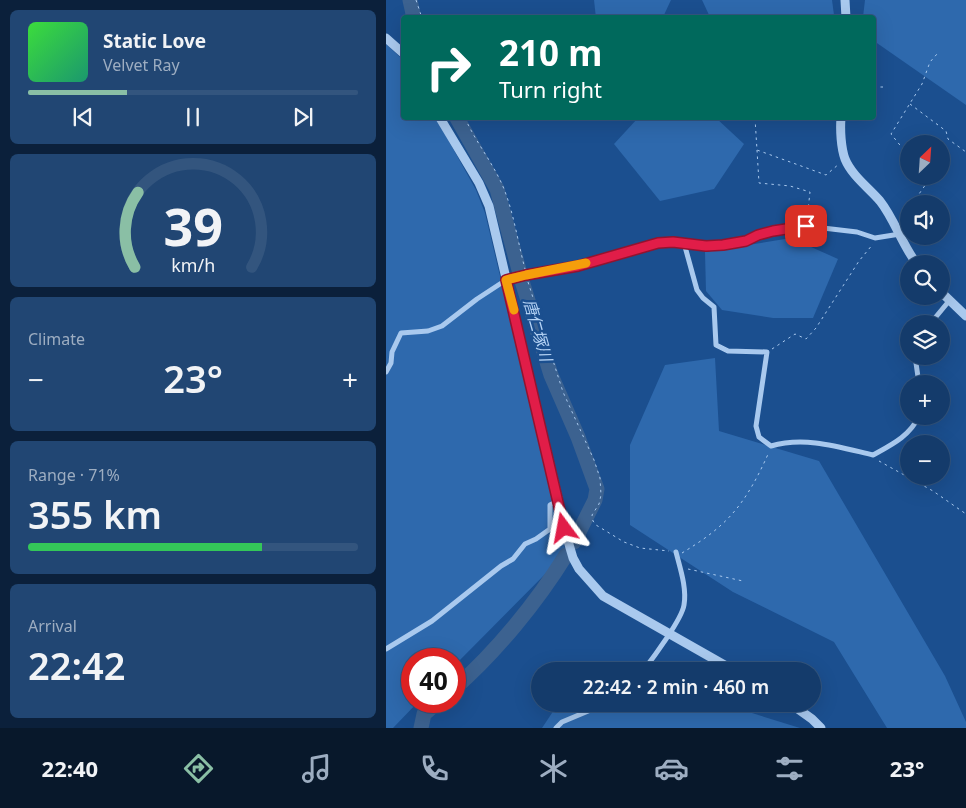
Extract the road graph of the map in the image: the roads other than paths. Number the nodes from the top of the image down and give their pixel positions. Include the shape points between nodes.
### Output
1 (846, 0) edge
2 (846, 15) edge
3 (386, 38) edge
4 (401, 51) edge
5 (441, 120) edge
6 (841, 120) edge
7 (898, 230) junction
8 (684, 243) junction
9 (910, 255) edge
10 (506, 280) junction
11 (950, 302) edge
12 (946, 305) edge
13 (937, 315) edge
14 (966, 316) edge
15 (386, 372) edge
16 (915, 425) edge
17 (558, 501) junction
18 (676, 552) road end
19 (669, 633) junction
20 (386, 649) edge
21 (650, 662) edge
22 (719, 662) edge
23 (586, 712) edge
24 (802, 712) edge
25 (556, 728) edge
26 (821, 728) edge

1 - 2 street
3 - 4 street
5 - 10 street via 484,196
6 - 7 street via 846,160
7 - 8 street via 876,238 857,232 806,226 723,245
7 - 9 street
8 - 10 street via 658,243 578,266
8 - 16 street via 697,290 714,307 716,346 728,350 767,352 756,426 759,437 771,446 811,442 873,455 896,442
10 - 15 street via 442,326 428,331 401,333
10 - 17 street
11 - 14 street
12 - 13 street
17 - 19 street via 578,568 603,596
17 - 20 street via 550,505 550,529 525,544 513,559 432,621
18 - 19 street via 684,588 684,606
19 - 21 street
19 - 22 street
23 - 25 street
24 - 26 street

